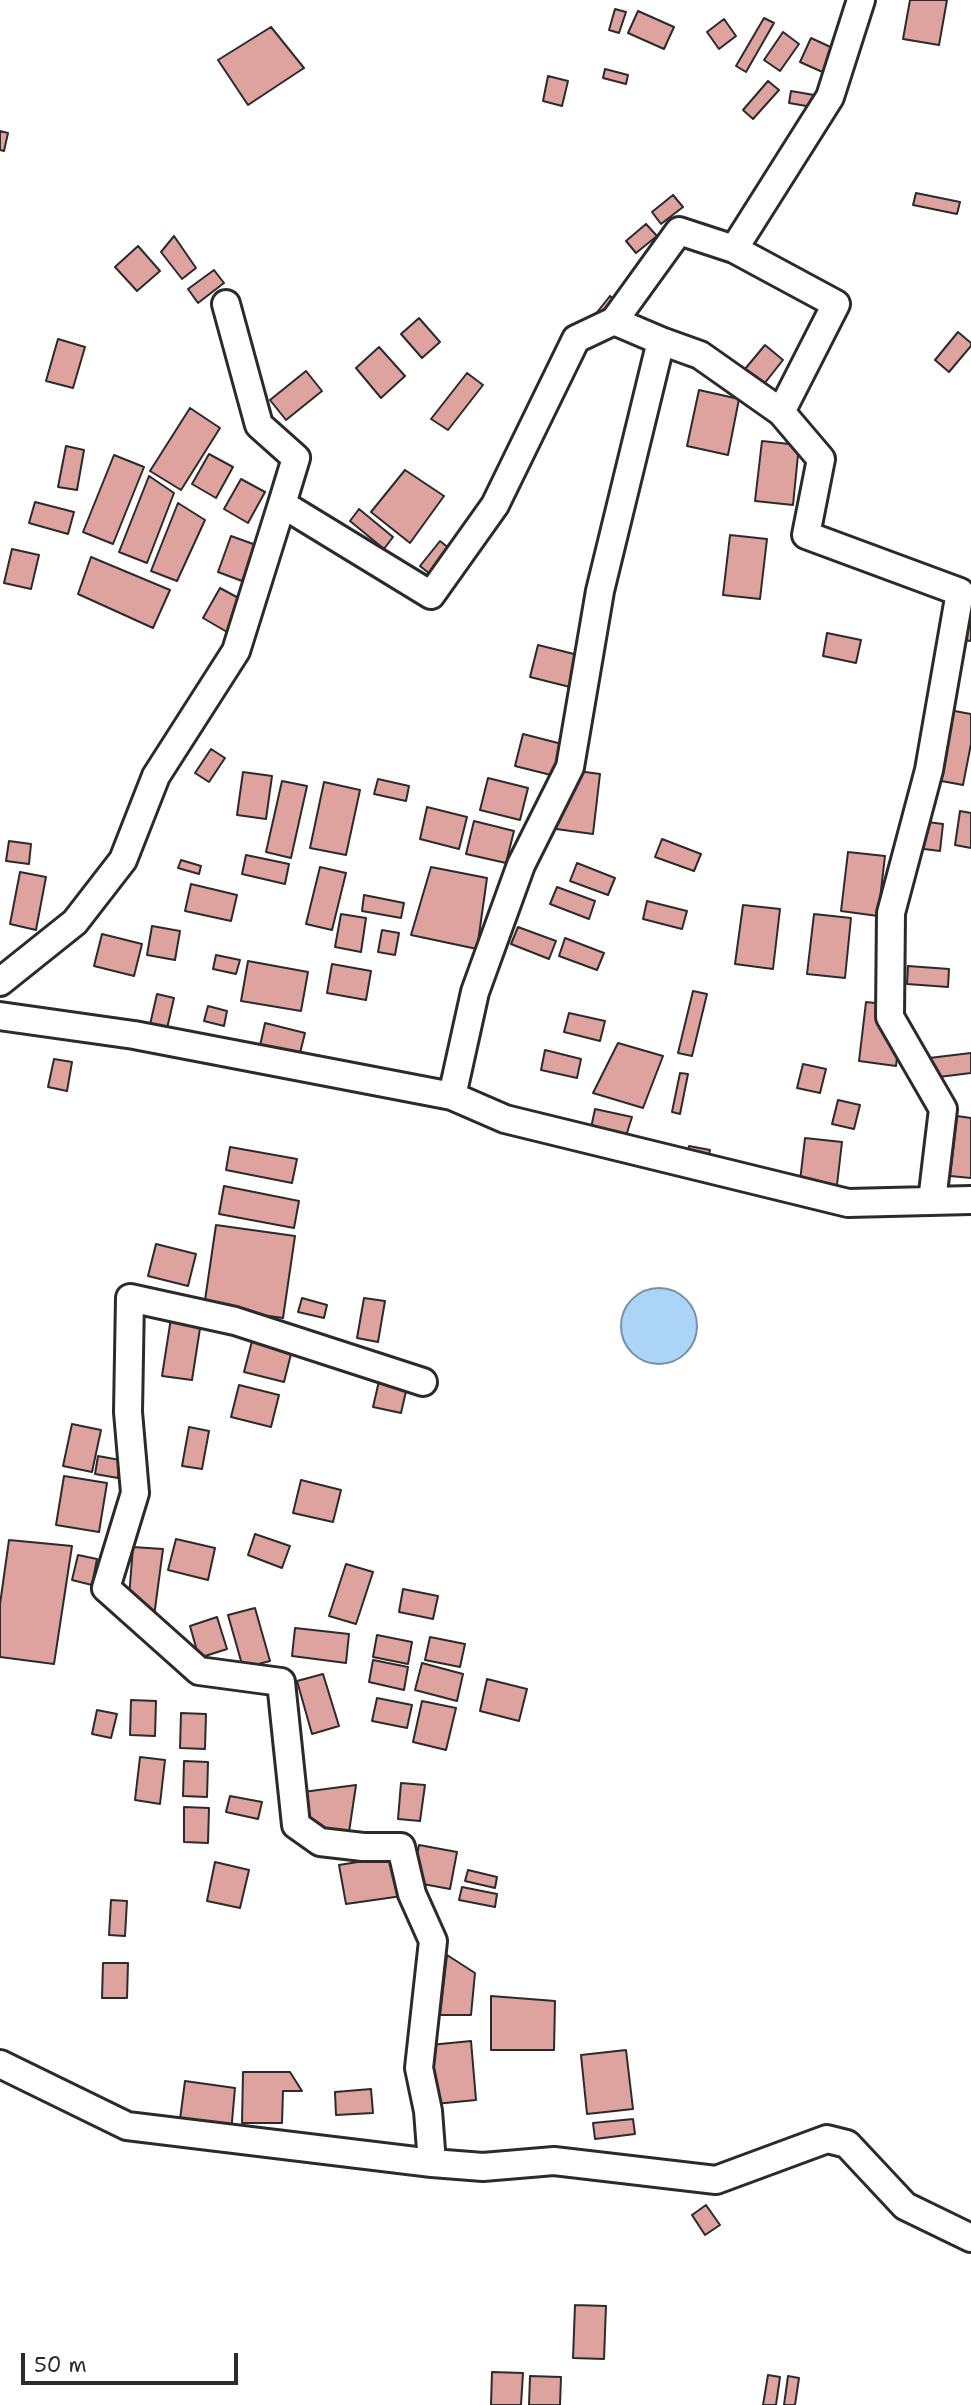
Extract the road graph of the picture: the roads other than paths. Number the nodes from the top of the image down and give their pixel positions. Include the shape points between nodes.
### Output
1 (861, 0) edge
2 (734, 249) junction
3 (226, 304) dead end
4 (614, 321) junction
5 (661, 341) junction
6 (780, 412) junction
7 (282, 505) junction
8 (0, 982) edge
9 (0, 1016) edge
10 (452, 1096) junction
11 (971, 1200) edge
12 (932, 1201) junction
13 (423, 1382) dead end
14 (0, 2064) edge
15 (432, 2163) junction
16 (971, 2238) edge

1 - 2 street via 830,97
2 - 4 street via 679,231
2 - 6 street via 836,304
3 - 7 street via 259,425 296,458
4 - 5 street
4 - 7 street via 576,339 495,505 431,595
5 - 6 street via 700,355
5 - 10 street via 600,592 570,767 522,864 475,992
6 - 12 street via 821,459 806,534 960,592 929,770 891,913 890,1017 943,1109
7 - 8 street via 236,651 156,776 123,860 75,922
9 - 10 street via 134,1035
10 - 12 street via 505,1119 848,1203
11 - 12 street
13 - 15 street via 235,1321 130,1298 128,1412 135,1493 106,1588 199,1671 281,1682 296,1825 320,1842 401,1846 412,1894 433,1941 419,2068
14 - 15 street via 127,2126
15 - 16 street via 483,2167 554,2161 716,2180 827,2139 846,2144 905,2206

